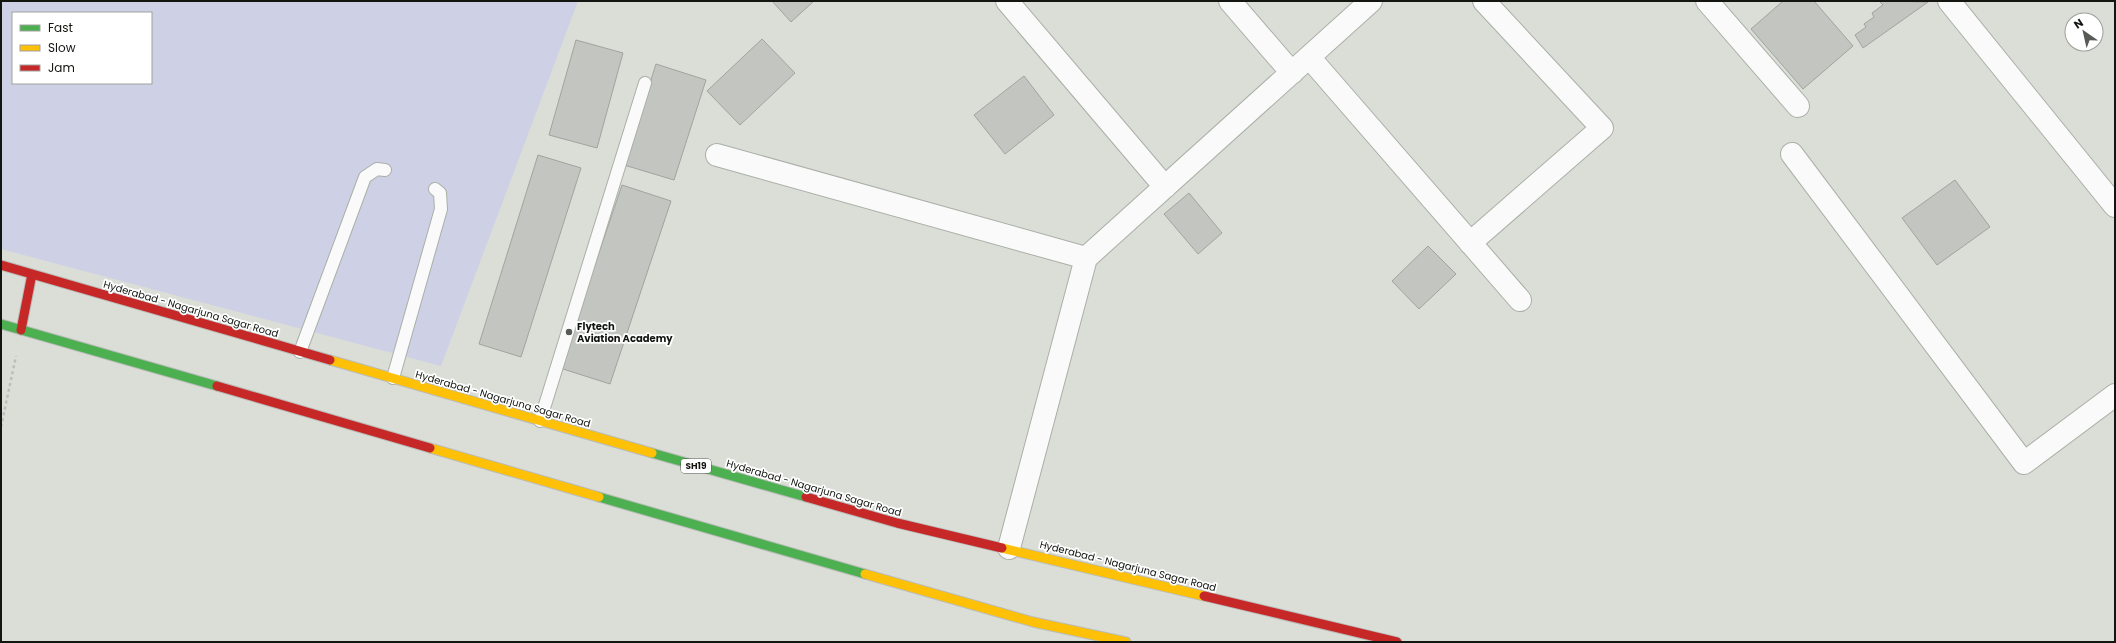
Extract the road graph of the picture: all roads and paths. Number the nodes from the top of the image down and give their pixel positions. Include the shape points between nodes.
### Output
1 (1007, 1) edge
2 (1230, 1) edge
3 (1371, 1) edge
4 (1484, 1) edge
5 (1707, 1) edge
6 (1960, 4) edge
7 (1309, 57) junction
8 (1292, 73) junction
9 (645, 83) dead end
10 (1798, 106) dead end
11 (1792, 154) dead end
12 (717, 155) dead end
13 (385, 170) dead end
14 (1165, 187) junction
15 (435, 189) dead end
16 (2115, 206) edge
17 (1470, 243) junction
18 (1086, 258) junction
19 (1, 265) edge
20 (32, 274) junction
21 (1520, 300) dead end
22 (1, 324) edge
23 (21, 330) junction
24 (300, 352) junction
25 (393, 378) junction
26 (2115, 395) edge
27 (540, 421) junction
28 (1, 427) edge
29 (1009, 548) junction
30 (1126, 642) edge
31 (1397, 642) edge

1 - 14 street
2 - 8 street
3 - 7 street
4 - 17 street via 1602,128
5 - 10 street
6 - 16 street
7 - 8 street
7 - 17 street
8 - 14 street
9 - 27 lane
11 - 26 street via 2024,463
12 - 18 street
13 - 24 lane via 377,169 366,177
14 - 18 street
15 - 25 lane via 440,193 441,209
17 - 21 street
18 - 29 street
19 - 20 main road, Hyderabad - Nagarjuna Sagar Road / SH19
20 - 23 main road
20 - 24 main road, Hyderabad - Nagarjuna Sagar Road / SH19
22 - 23 main road
23 - 28 path
23 - 30 main road via 1033,622
24 - 25 main road, Hyderabad - Nagarjuna Sagar Road / SH19
25 - 27 main road, Hyderabad - Nagarjuna Sagar Road / SH19
27 - 29 main road, Hyderabad - Nagarjuna Sagar Road / SH19 via 897,523
29 - 31 main road, Hyderabad - Nagarjuna Sagar Road / SH19

